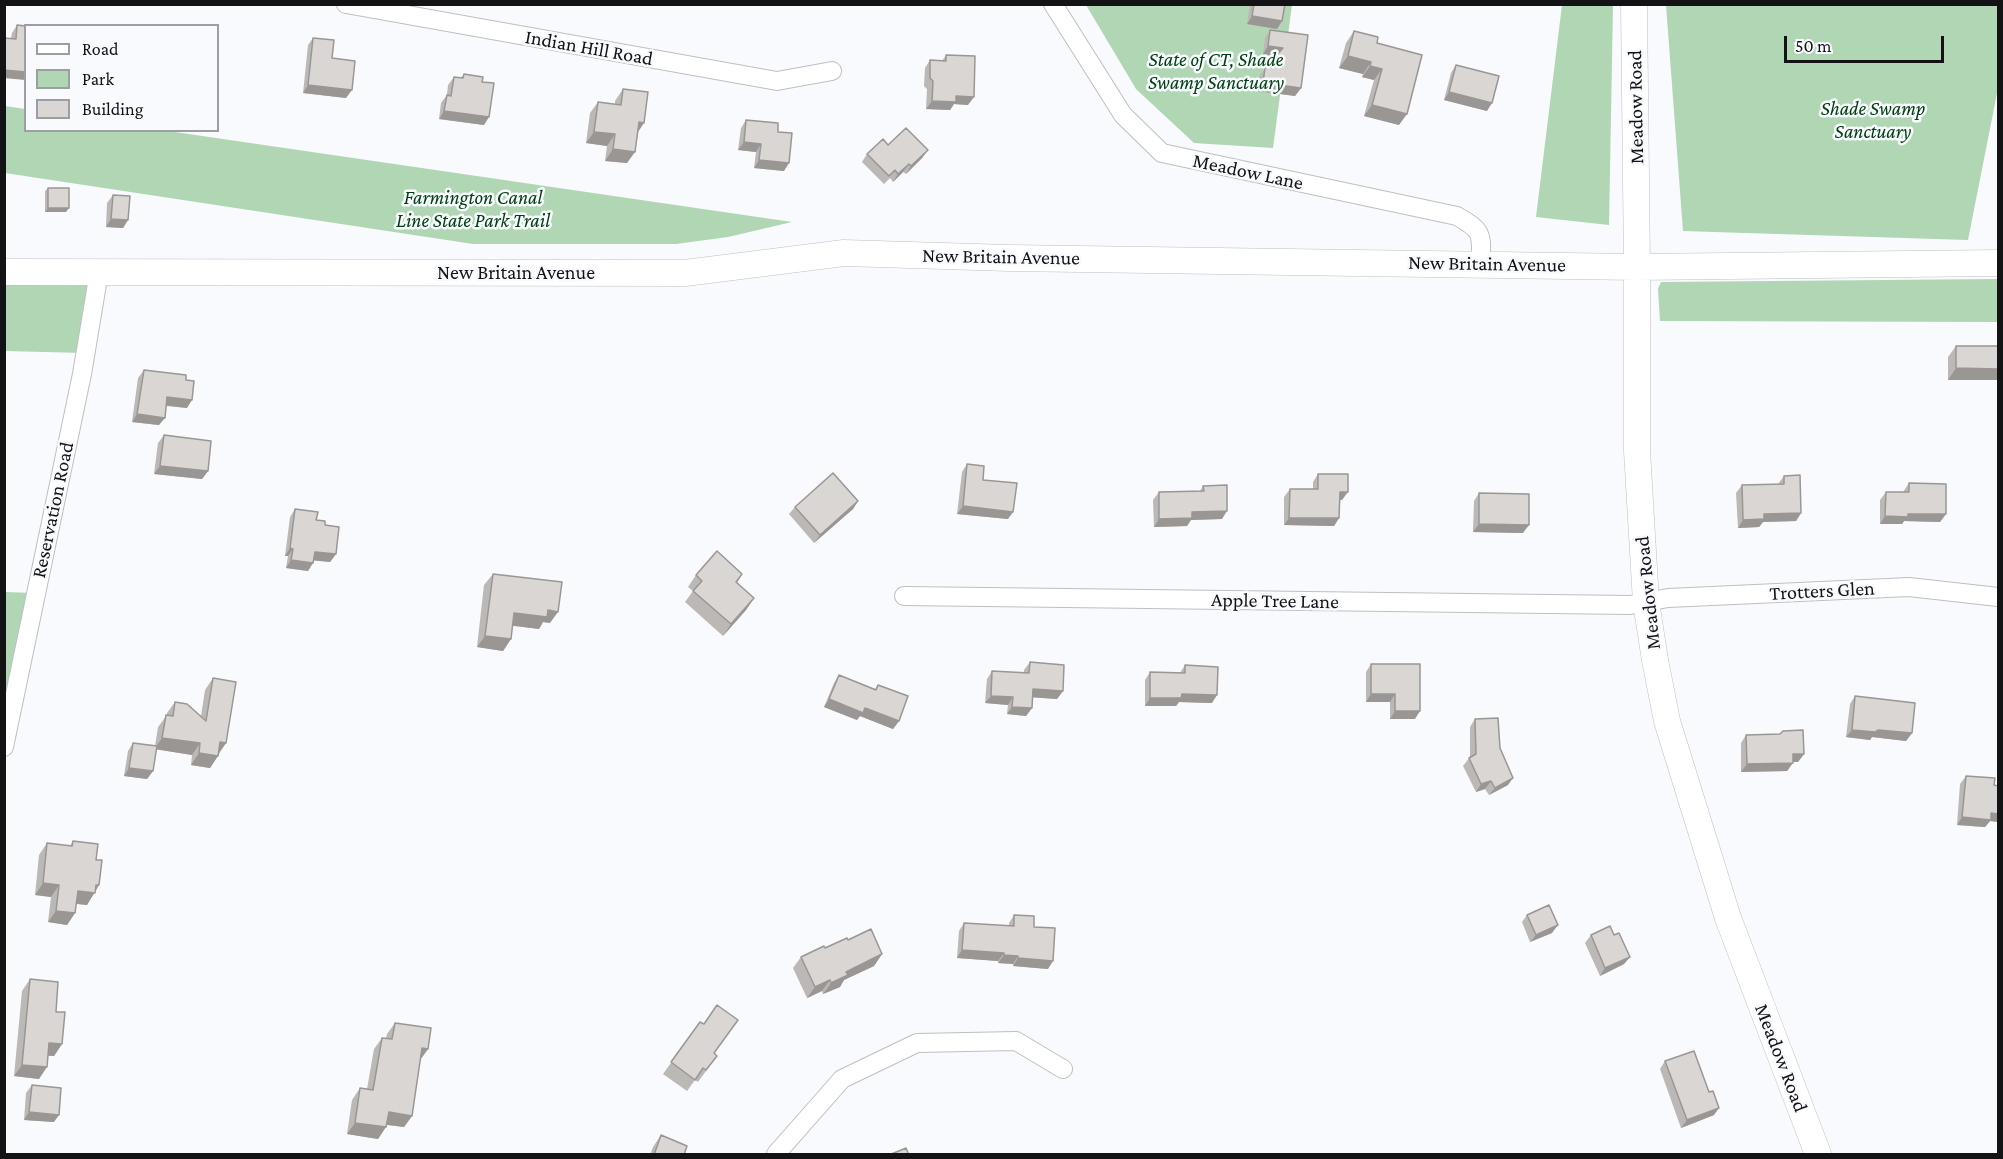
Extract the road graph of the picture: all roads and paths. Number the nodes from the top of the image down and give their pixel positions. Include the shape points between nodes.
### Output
1 (346, 4) edge
2 (1053, 4) edge
3 (1634, 4) edge
4 (832, 71) dead end
5 (1481, 263) junction
6 (1998, 263) edge
7 (1637, 267) junction
8 (4, 272) edge
9 (99, 272) junction
10 (904, 596) dead end
11 (1998, 597) edge
12 (1646, 602) junction
13 (4, 747) edge
14 (1063, 1069) dead end
15 (776, 1155) edge
16 (1818, 1155) edge

1 - 4 street, Indian Hill Road via 777,81
2 - 5 street, Meadow Lane via 1123,116 1162,153 1457,216 1477,228
3 - 7 street, Meadow Road
5 - 7 street, New Britain Avenue
5 - 9 street, New Britain Avenue via 843,253 686,273
6 - 7 street, New Britain Avenue
7 - 12 street, Meadow Road via 1637,451
8 - 9 street, New Britain Avenue
9 - 13 street, Reservation Road via 82,374
10 - 12 street, Apple Tree Lane via 1630,605
11 - 12 street, Trotters Glen via 1908,587
12 - 16 street, Meadow Road via 1667,721 1728,918
14 - 15 street via 1016,1041 917,1043 842,1079

